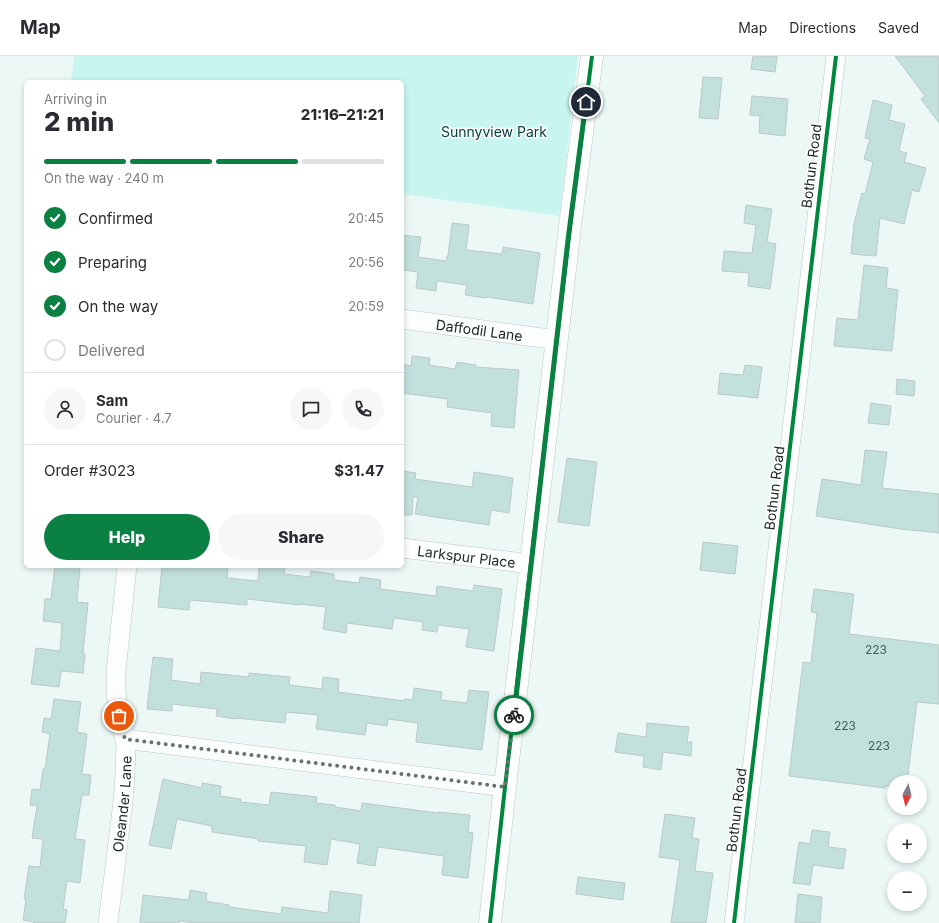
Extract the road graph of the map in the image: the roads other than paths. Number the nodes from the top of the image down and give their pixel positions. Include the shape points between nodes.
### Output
1 (592, 56) edge
2 (836, 56) edge
3 (404, 319) edge
4 (557, 340) junction
5 (404, 548) edge
6 (531, 564) junction
7 (127, 568) edge
8 (125, 739) junction
9 (505, 787) junction
10 (108, 923) edge
11 (490, 923) edge
12 (734, 923) edge

1 - 4 street
2 - 12 street, Bothun Road
3 - 4 street, Daffodil Lane
4 - 6 street
5 - 6 street, Larkspur Place
6 - 9 street
7 - 8 street, Oleander Lane via 116,662 118,709
8 - 9 street
8 - 10 street, Oleander Lane via 124,795
9 - 11 street

